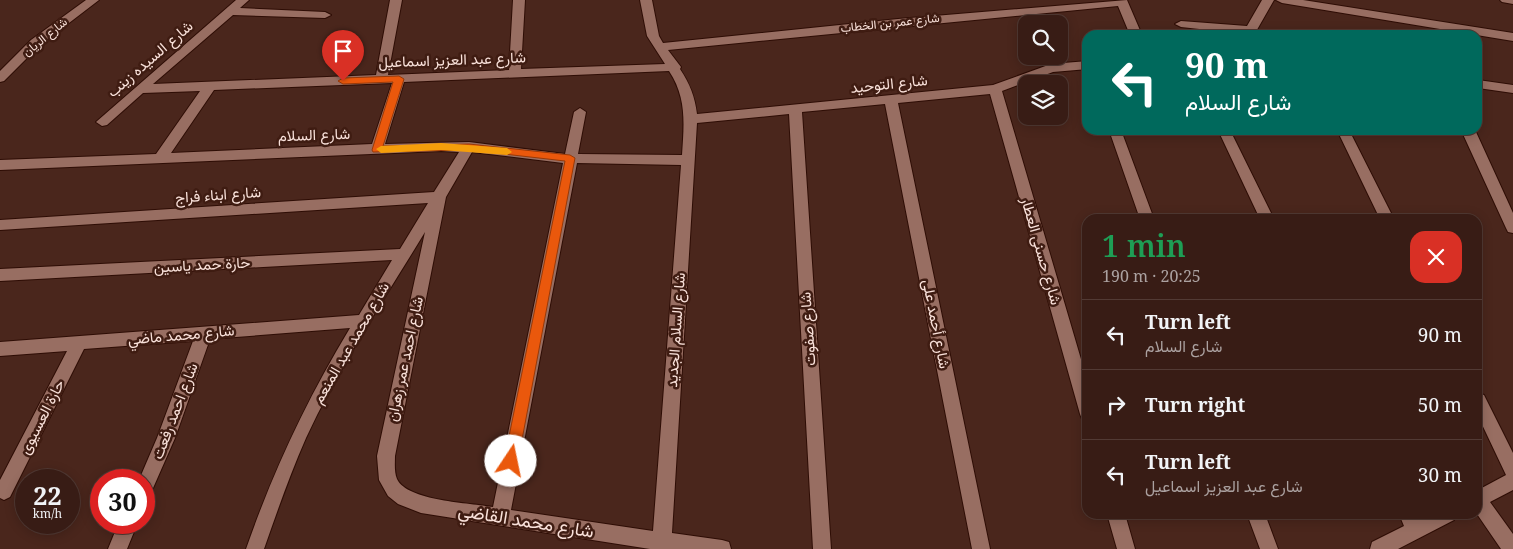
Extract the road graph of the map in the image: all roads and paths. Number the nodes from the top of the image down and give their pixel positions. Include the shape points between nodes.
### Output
1 (93, 0) edge
2 (243, 0) edge
3 (396, 0) edge
4 (519, 0) edge
5 (646, 0) edge
6 (1268, 0) edge
7 (1282, 0) edge
8 (1506, 0) edge
9 (1121, 1) edge
10 (1513, 1) edge
11 (230, 11) junction
12 (325, 15) dead end
13 (1181, 24) dead end
14 (1134, 30) edge
15 (1226, 30) edge
16 (1251, 30) edge
17 (1469, 30) edge
18 (1482, 32) edge
19 (1513, 37) edge
20 (658, 47) junction
21 (5, 65) edge
22 (1082, 65) edge
23 (674, 67) junction
24 (515, 74) junction
25 (0, 78) edge
26 (381, 79) junction
27 (399, 79) junction
28 (1482, 85) edge
29 (210, 86) junction
30 (140, 89) junction
31 (995, 89) junction
32 (1513, 89) edge
33 (891, 100) junction
34 (795, 110) junction
35 (580, 112) dead end
36 (691, 119) junction
37 (102, 122) dead end
38 (1117, 135) edge
39 (1226, 135) edge
40 (1345, 135) edge
41 (1470, 135) edge
42 (469, 147) junction
43 (377, 150) junction
44 (161, 157) junction
45 (570, 158) junction
46 (688, 160) junction
47 (0, 165) edge
48 (439, 197) junction
49 (1146, 214) edge
50 (1264, 214) edge
51 (1385, 214) edge
52 (0, 225) edge
53 (1513, 228) edge
54 (404, 254) junction
55 (0, 275) edge
56 (362, 321) junction
57 (204, 333) junction
58 (79, 343) junction
59 (0, 349) edge
60 (1082, 393) edge
61 (1482, 408) edge
62 (153, 469) edge
63 (1513, 472) edge
64 (1513, 481) edge
65 (4, 491) dead end
66 (1482, 497) edge
67 (420, 503) joint
68 (1482, 505) edge
69 (500, 517) junction
70 (1117, 519) edge
71 (1258, 519) edge
72 (1426, 519) edge
73 (1412, 522) edge
74 (124, 534) edge
75 (662, 542) junction
76 (117, 549) edge
77 (255, 549) edge
78 (722, 549) edge
79 (822, 549) edge
80 (981, 549) edge
81 (1126, 549) edge
82 (1269, 549) edge
83 (1382, 549) edge
84 (1512, 549) edge

1 - 21 street, شارع الريان
2 - 11 street, شارع السيده زينب
3 - 26 street
4 - 24 street
5 - 20 street via 650,26
6 - 16 street
7 - 17 street
8 - 10 street
9 - 14 street
9 - 20 street, شارع عمر بن الخطاب
11 - 12 street
11 - 30 street, شارع السيده زينب
13 - 15 street
18 - 19 street
20 - 23 street
21 - 25 street, شارع الريان
22 - 31 street, شارع التوحيد via 1051,68
23 - 24 street, شارع عبد العزيز اسماعيل
23 - 36 street via 689,100
24 - 27 street, شارع عبد العزيز اسماعيل
26 - 27 street, شارع عبد العزيز اسماعيل
26 - 29 street, شارع عبد العزيز اسماعيل
27 - 43 street
28 - 32 street
29 - 30 street, شارع عبد العزيز اسماعيل
29 - 44 street
30 - 37 street, شارع السيده زينب
31 - 33 street, شارع التوحيد
31 - 60 street, شارع حسنى العطار
33 - 34 street, شارع التوحيد
33 - 80 street, شارع أحمد على
34 - 36 street, شارع التوحيد
34 - 79 street, شارع صفوت
35 - 45 street
36 - 46 street, شارع السلام الجديد
38 - 49 street
39 - 50 street
40 - 51 street
41 - 53 street
42 - 43 street, شارع السلام
42 - 45 street, شارع السلام
42 - 48 street, شارع محمد عبد المنعم
43 - 44 street, شارع السلام
44 - 47 street, شارع السلام
45 - 46 street, شارع السلام
45 - 69 street
46 - 75 street, شارع السلام الجديد
48 - 52 street, شارع ابناء فراج
48 - 54 street, شارع محمد عبد المنعم
48 - 67 street, شارع احمد عمر زهران via 386,456 385,473 391,487 403,498
54 - 55 street, حارة حمد ياسين
54 - 56 street, شارع محمد عبد المنعم
56 - 57 street, شارع محمد ماضي
56 - 77 street, شارع محمد عبد المنعم via 299,435
57 - 58 street, شارع محمد ماضي
57 - 62 street, شارع احمد رفعت
58 - 59 street, شارع محمد ماضي
58 - 65 street, حارة العسيوى
61 - 63 street
64 - 66 street
67 - 69 street, شارع محمد القاضي
68 - 84 street
69 - 75 street, شارع محمد القاضي
70 - 81 street
71 - 82 street
72 - 73 street
73 - 83 street
74 - 76 street
75 - 78 street, شارع محمد القاضي

